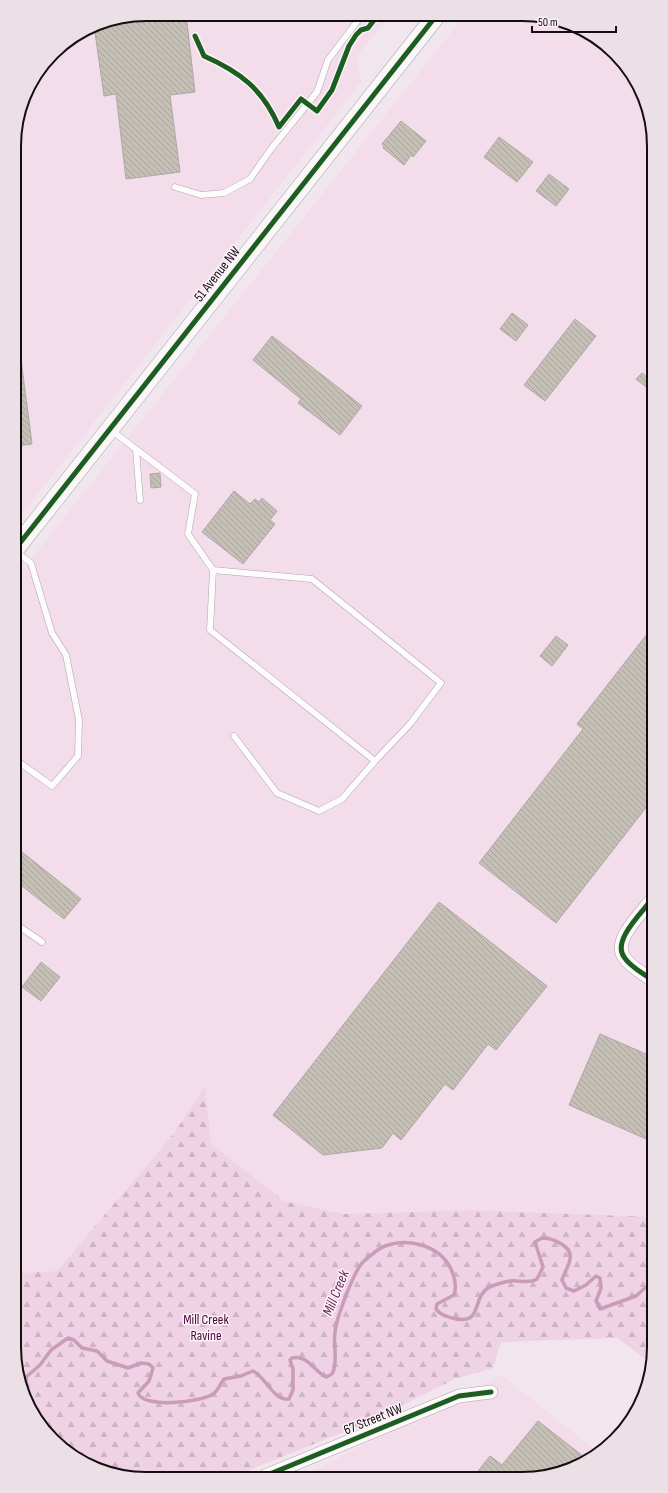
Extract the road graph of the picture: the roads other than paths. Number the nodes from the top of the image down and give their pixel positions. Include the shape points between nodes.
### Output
1 (357, 21) edge
2 (432, 21) edge
3 (174, 187) dead end
4 (110, 428) junction
5 (136, 449) junction
6 (140, 500) dead end
7 (21, 542) edge
8 (21, 556) edge
9 (213, 570) junction
10 (234, 736) dead end
11 (375, 761) junction
12 (21, 764) edge
13 (647, 906) edge
14 (21, 928) edge
15 (42, 942) dead end
16 (647, 976) edge
17 (491, 1392) dead end
18 (275, 1472) edge

1 - 3 lane via 328,60 317,92 250,179 224,193 201,195
2 - 4 street, 51 Avenue NW
4 - 5 lane
4 - 7 street, 51 Avenue NW
5 - 6 lane
5 - 9 lane via 194,494 188,534
8 - 12 lane via 30,563 52,633 66,655 79,720 78,756 52,786
9 - 11 lane via 210,630
9 - 11 lane via 312,579 441,683 410,724
10 - 11 lane via 277,793 319,810 342,799
13 - 16 street via 626,932 620,948 630,964
14 - 15 lane
17 - 18 street, 67 Street NW via 459,1396

